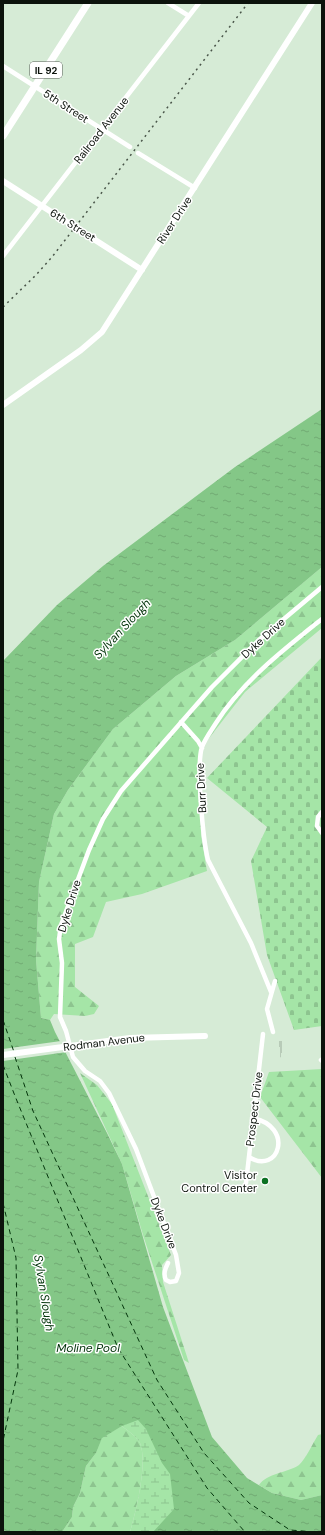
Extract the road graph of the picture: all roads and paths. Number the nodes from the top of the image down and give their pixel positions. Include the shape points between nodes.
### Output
1 (88, 3) edge
2 (168, 3) edge
3 (199, 3) edge
4 (312, 3) edge
5 (189, 16) junction
6 (3, 66) edge
7 (35, 86) junction
8 (101, 129) junction
9 (3, 136) edge
10 (130, 147) dead end
11 (138, 153) dead end
12 (3, 180) edge
13 (195, 188) junction
14 (42, 206) junction
15 (3, 256) edge
16 (142, 270) junction
17 (3, 405) edge
18 (322, 587) edge
19 (322, 619) edge
20 (181, 722) junction
21 (202, 748) junction
22 (322, 812) edge
23 (322, 833) edge
24 (275, 981) dead end
25 (271, 992) junction
26 (273, 1032) dead end
27 (262, 1034) dead end
28 (204, 1036) dead end
29 (3, 1055) edge
30 (252, 1118) junction
31 (249, 1157) junction
32 (246, 1183) dead end
33 (168, 1263) dead end

1 - 7 main road, IL 92
2 - 5 street
3 - 5 street, Railroad Avenue
4 - 13 main road, River Drive
5 - 8 street, Railroad Avenue
6 - 7 street, 5th Street
7 - 8 street, 5th Street
7 - 9 main road, IL 92
8 - 10 street, 5th Street
8 - 14 street, Railroad Avenue
11 - 13 street
12 - 14 main road, 6th Street
13 - 16 main road, River Drive
14 - 15 street, Railroad Avenue
14 - 16 main road, 6th Street
16 - 17 main road, River Drive via 102,332 81,350
18 - 20 street, Dyke Drive via 246,653
19 - 21 street, Burr Drive via 278,654 244,686 223,711
20 - 21 street
20 - 33 street, Dyke Drive via 134,775 103,819 76,882 61,925 59,939 62,963 60,1017 73,1057 85,1071 104,1085 136,1149 176,1255 179,1273 176,1281 170,1282 164,1277
21 - 25 street, Burr Drive via 201,795 207,855 251,943
22 - 23 street via 318,817 317,826
24 - 25 street
25 - 26 street via 267,1009
27 - 30 street, Prospect Drive
28 - 29 main road, Rodman Avenue via 130,1038
30 - 31 street, Prospect Drive
30 - 31 street via 264,1122 274,1130 279,1145 275,1154 263,1162
31 - 32 street, Prospect Drive

